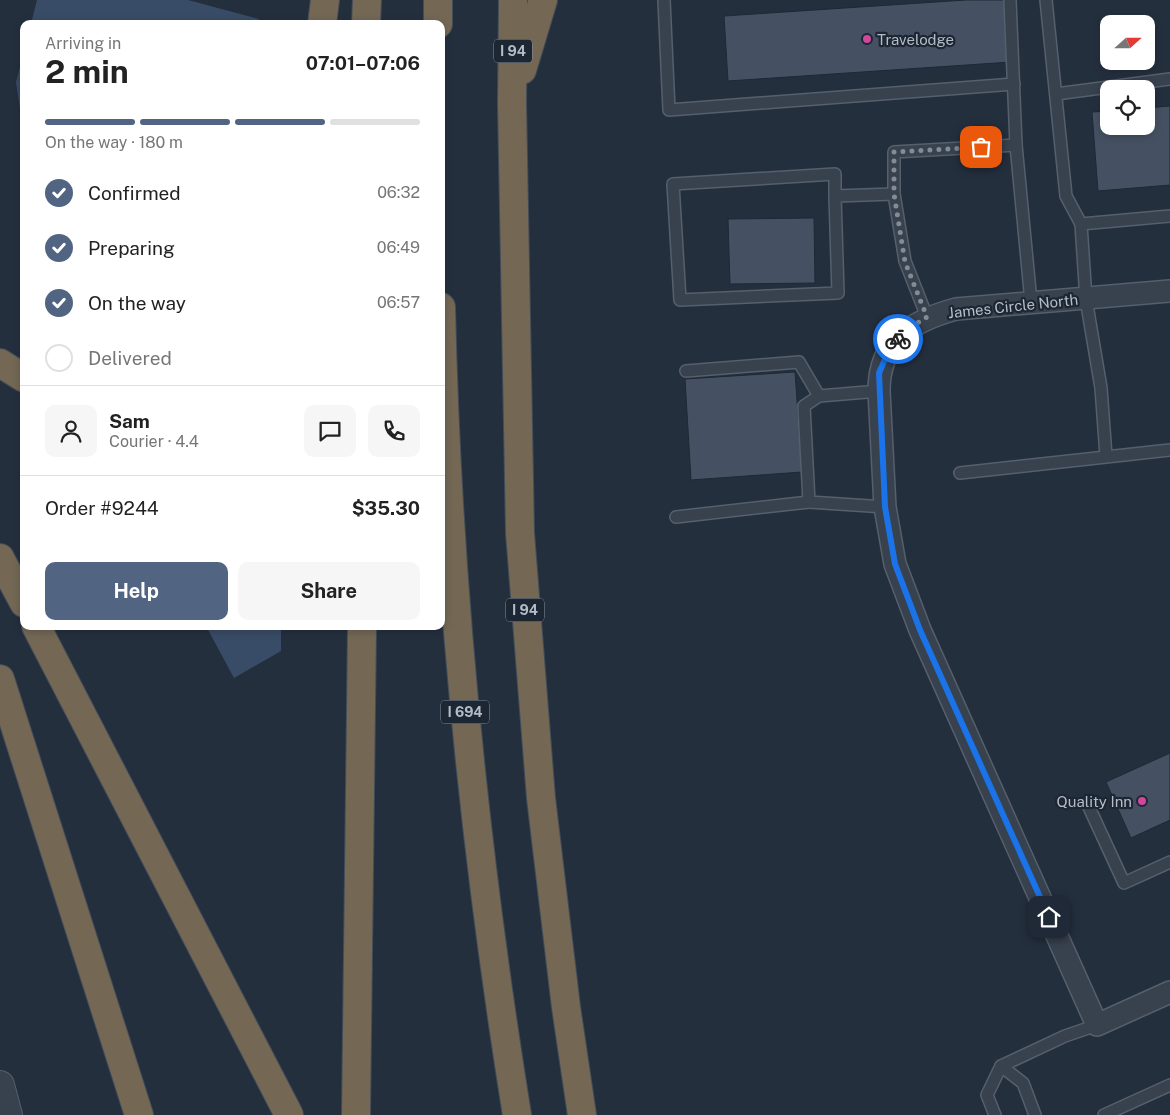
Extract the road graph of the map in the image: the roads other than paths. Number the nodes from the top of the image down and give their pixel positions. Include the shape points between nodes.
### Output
1 (325, 0) edge
2 (367, 0) edge
3 (438, 0) edge
4 (513, 0) edge
5 (543, 0) edge
6 (664, 0) edge
7 (1010, 0) edge
8 (1046, 0) edge
9 (322, 20) edge
10 (366, 20) edge
11 (438, 20) edge
12 (1170, 79) edge
13 (1014, 84) junction
14 (1056, 94) junction
15 (512, 103) junction
16 (1016, 145) junction
17 (894, 194) junction
18 (835, 196) junction
19 (1170, 216) edge
20 (1081, 224) junction
21 (1170, 291) edge
22 (1086, 299) junction
23 (1031, 302) junction
24 (927, 317) junction
25 (0, 363) edge
26 (686, 370) dead end
27 (20, 376) edge
28 (879, 391) junction
29 (445, 393) edge
30 (819, 396) junction
31 (1170, 450) edge
32 (1106, 456) junction
33 (960, 472) dead end
34 (809, 502) junction
35 (885, 507) junction
36 (676, 517) dead end
37 (0, 558) edge
38 (20, 596) edge
39 (38, 630) edge
40 (362, 630) edge
41 (0, 679) edge
42 (1088, 805) dead end
43 (1170, 862) edge
44 (1170, 992) edge
45 (1097, 1025) junction
46 (1001, 1066) junction
47 (0, 1085) edge
48 (1170, 1085) edge
49 (8, 1115) edge
50 (139, 1115) edge
51 (289, 1115) edge
52 (356, 1115) edge
53 (517, 1115) edge
54 (582, 1115) edge
55 (995, 1115) edge
56 (1035, 1115) edge
57 (1104, 1115) edge

1 - 9 highway
2 - 10 highway
3 - 11 highway
4 - 15 highway, I 94
5 - 15 highway
6 - 13 lane via 669,110
7 - 13 lane
8 - 14 lane
12 - 14 lane
13 - 16 lane
14 - 20 lane via 1066,196
15 - 54 highway, I 94 via 524,597 541,798
16 - 17 lane via 894,152
16 - 23 lane
17 - 18 lane
17 - 24 lane via 905,262
18 - 18 lane via 838,293 680,300 673,184 835,174
19 - 20 lane
20 - 22 lane
21 - 22 street, James Circle North
22 - 23 street, James Circle North
22 - 32 lane via 1100,388
23 - 24 street, James Circle North via 956,309
24 - 28 street, James Circle North via 904,331 890,348 879,373
25 - 27 highway
26 - 30 lane via 799,362
28 - 30 lane
28 - 35 street, James Circle North
29 - 53 highway, I 694 via 468,748 486,908
30 - 34 lane via 804,406
31 - 32 lane
32 - 33 lane
34 - 35 lane
34 - 36 lane
35 - 45 street, James Circle North via 895,564 920,630
37 - 38 highway
39 - 51 highway
40 - 52 highway
41 - 50 highway
42 - 43 lane via 1124,883
44 - 45 street
45 - 46 lane
46 - 55 lane via 987,1095
46 - 56 lane via 1023,1083
47 - 49 street
48 - 57 lane

